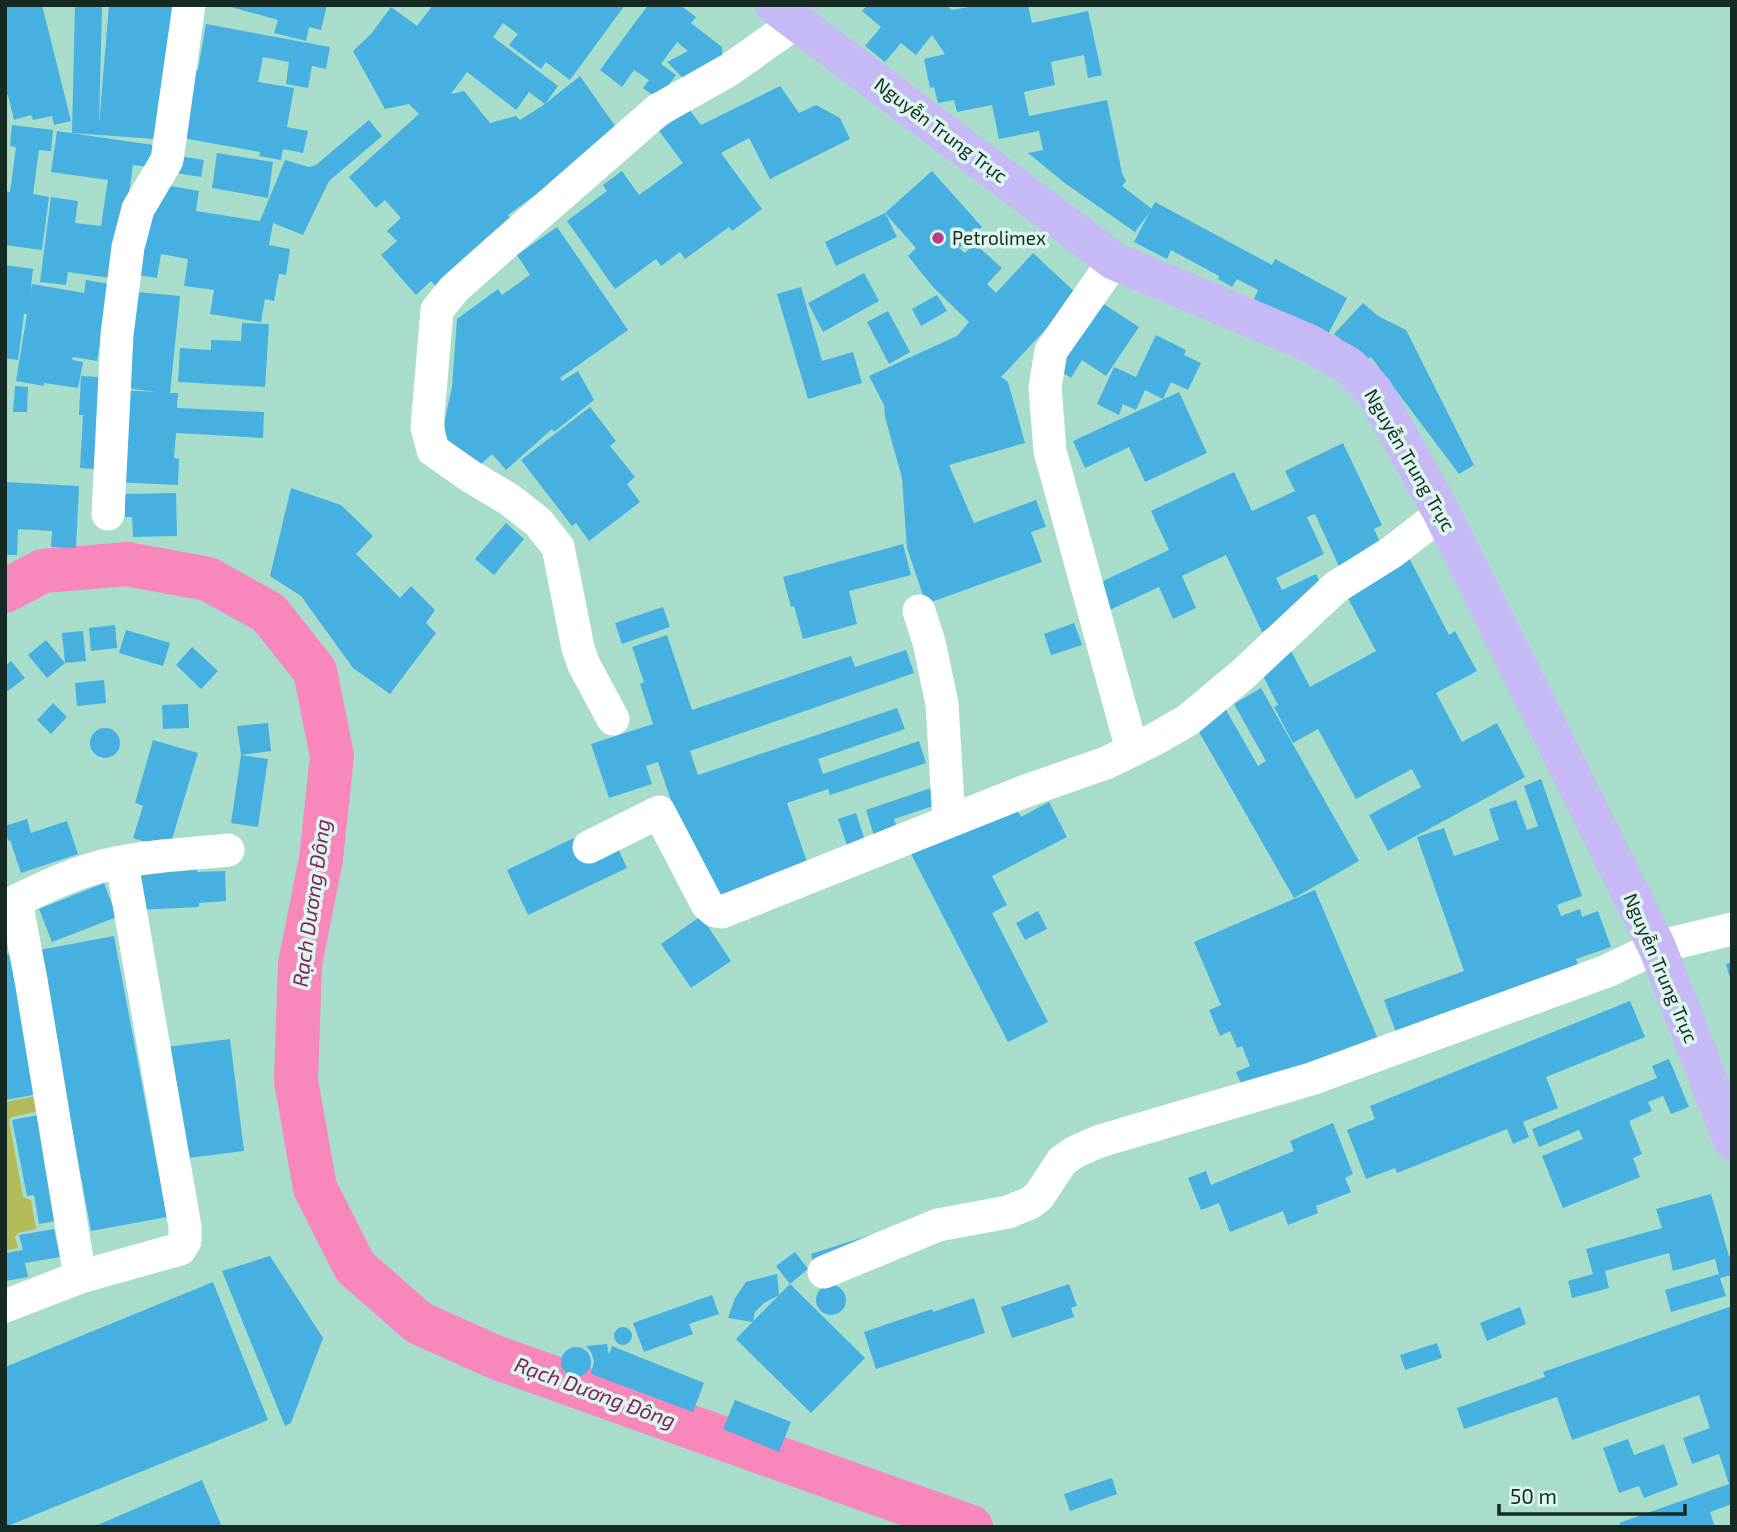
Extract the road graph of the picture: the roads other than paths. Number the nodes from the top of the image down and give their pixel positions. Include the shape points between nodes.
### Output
1 (189, 5) edge
2 (786, 13) edge
3 (1114, 261) junction
4 (1442, 513) junction
5 (108, 514) dead end
6 (919, 611) dead end
7 (613, 719) dead end
8 (1132, 750) junction
9 (949, 821) junction
10 (589, 847) dead end
11 (228, 850) dead end
12 (122, 863) junction
13 (9, 896) edge
14 (1732, 929) edge
15 (1657, 947) junction
16 (1732, 1141) edge
17 (824, 1272) dead end
18 (80, 1277) junction
19 (5, 1306) edge

1 - 5 street via 167,160 138,209 128,247 117,335
2 - 3 main road, Nguyễn Trung Trực
2 - 7 street via 729,70 658,110 499,248 438,310 427,427 433,450 510,499 558,547 578,648
3 - 4 main road, Nguyễn Trung Trực via 1309,343 1349,366 1374,391
3 - 8 street via 1051,351 1045,387 1050,451
4 - 8 street via 1336,587 1188,720
4 - 15 main road, Nguyễn Trung Trực
6 - 9 street via 942,704
8 - 9 street
9 - 10 street via 722,912 707,904 659,812
11 - 12 street
12 - 13 street
12 - 18 street via 186,1236 180,1249
13 - 18 street via 32,980
14 - 15 street
15 - 16 main road, Nguyễn Trung Trực
15 - 17 street via 1607,971 1311,1079 1100,1141 1062,1161 1030,1203 938,1226
18 - 19 street

